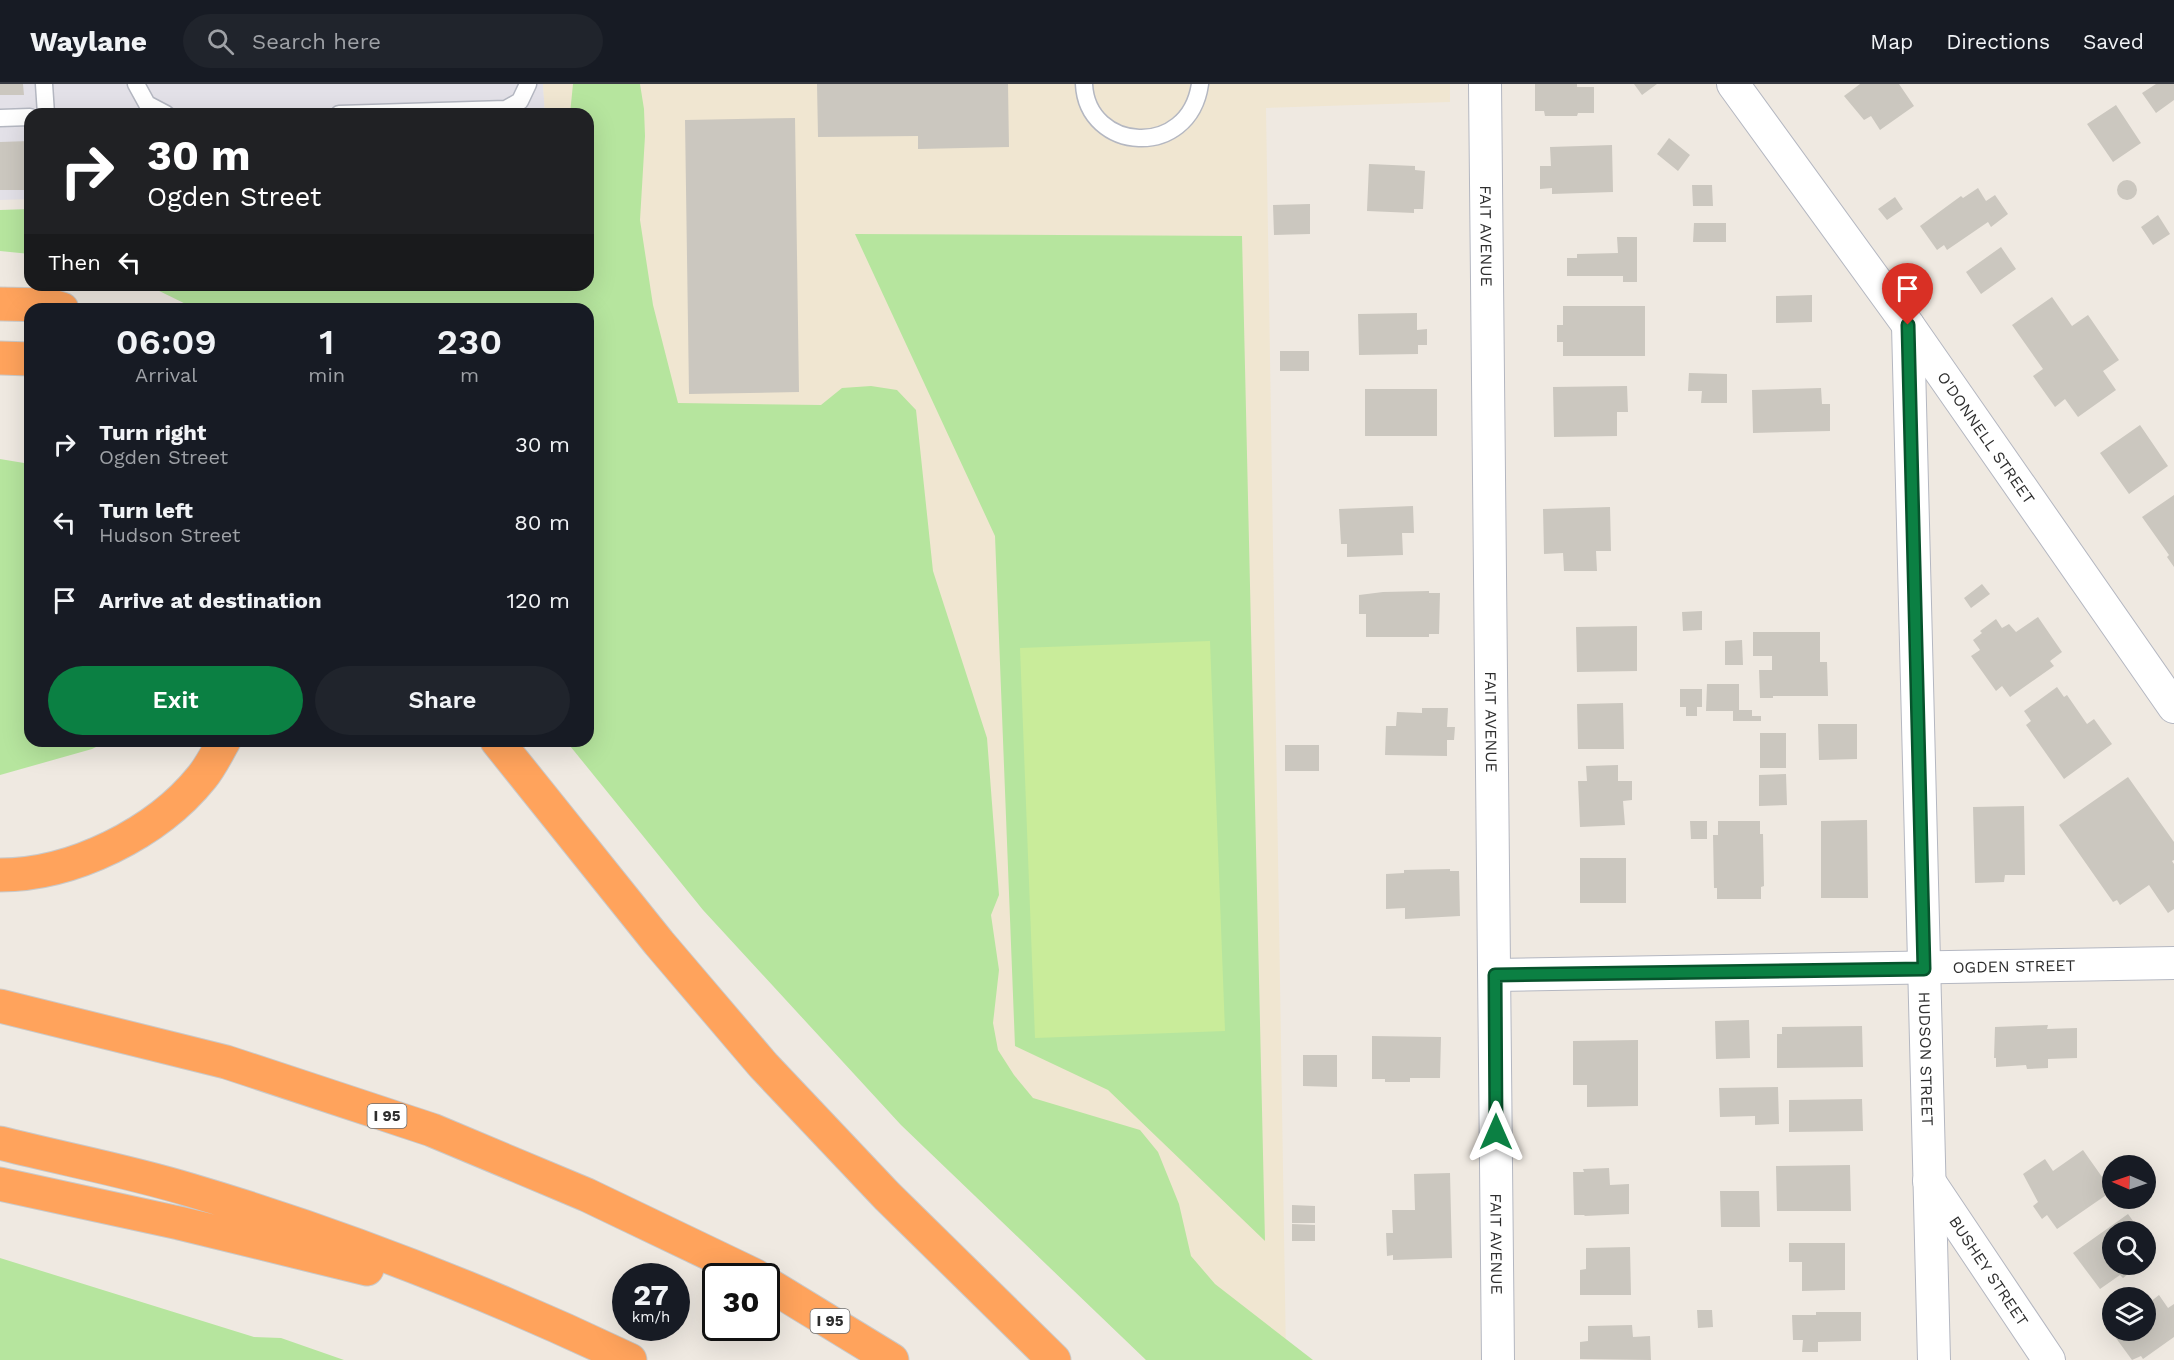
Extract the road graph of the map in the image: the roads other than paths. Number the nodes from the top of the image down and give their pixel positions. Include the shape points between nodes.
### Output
1 (44, 84) edge
2 (136, 84) edge
3 (528, 84) edge
4 (1084, 84) edge
5 (1200, 84) edge
6 (1485, 84) edge
7 (1733, 84) edge
8 (46, 108) edge
9 (155, 108) edge
10 (508, 108) edge
11 (24, 117) edge
12 (0, 118) edge
13 (0, 304) edge
14 (24, 304) edge
15 (1908, 325) junction
16 (0, 358) edge
17 (24, 359) edge
18 (2174, 707) edge
19 (220, 747) edge
20 (502, 747) edge
21 (0, 875) edge
22 (2174, 963) edge
23 (1924, 969) junction
24 (1495, 975) junction
25 (0, 1006) edge
26 (0, 1143) edge
27 (1929, 1180) junction
28 (0, 1185) edge
29 (729, 1263) edge
30 (780, 1291) edge
31 (540, 1317) junction
32 (630, 1360) edge
33 (892, 1360) edge
34 (1054, 1360) edge
35 (1498, 1360) edge
36 (1934, 1360) edge
37 (2049, 1360) edge

1 - 8 lane
2 - 9 lane via 147,104
3 - 10 lane via 520,101
4 - 5 lane via 1091,111 1104,125 1121,135 1141,138 1159,136 1176,128 1190,114
6 - 24 street, FAIT AVENUE
7 - 15 street, O'DONNELL STREET
11 - 12 lane
13 - 14 highway
15 - 18 street, O'DONNELL STREET
15 - 23 street, HUDSON STREET
16 - 17 highway
19 - 21 highway via 202,776 161,818 116,845 66,865
20 - 34 highway via 763,1065 887,1196
22 - 23 street, OGDEN STREET
23 - 24 street, OGDEN STREET
23 - 27 street, HUDSON STREET
24 - 35 street, FAIT AVENUE
25 - 29 highway, I 95 via 226,1062 432,1131 587,1195
26 - 31 highway via 189,1189 384,1254
27 - 36 street, HUDSON STREET
27 - 37 street, BUSHEY STREET
28 - 31 highway via 179,1222 366,1268
30 - 33 highway, I 95
31 - 32 highway

